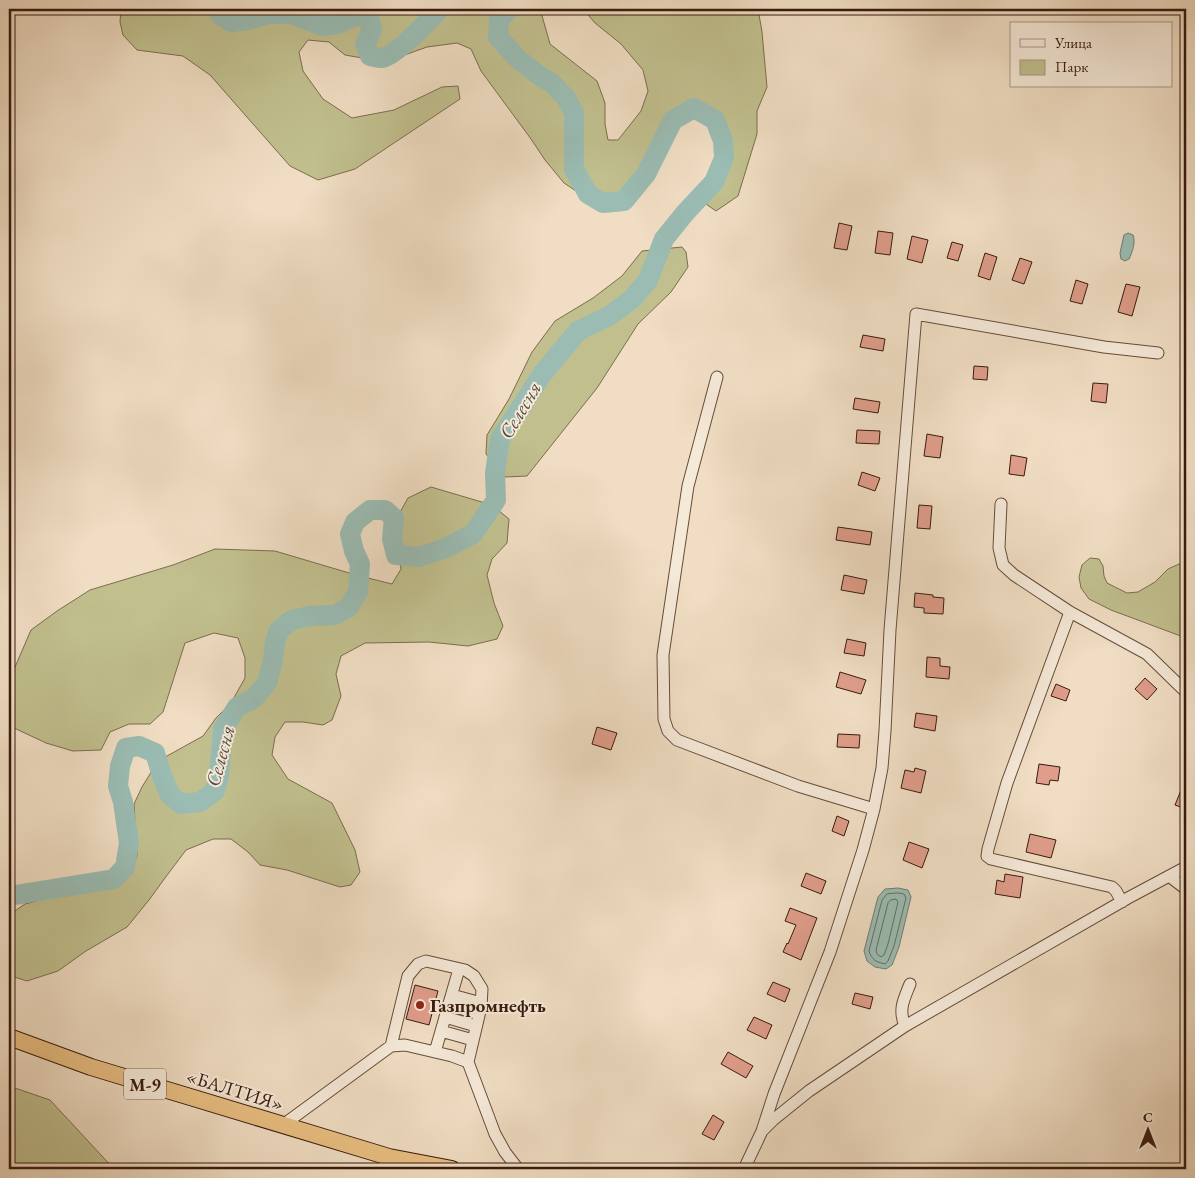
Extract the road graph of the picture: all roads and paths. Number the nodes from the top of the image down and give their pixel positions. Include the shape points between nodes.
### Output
1 (1158, 354) dead end
2 (717, 377) dead end
3 (1001, 504) dead end
4 (1070, 612) junction
5 (1186, 692) edge
6 (874, 808) junction
7 (1186, 867) edge
8 (1169, 876) junction
9 (1186, 889) edge
10 (1122, 902) junction
11 (459, 969) junction
12 (910, 984) dead end
13 (450, 1000) junction
14 (480, 1008) junction
15 (445, 1017) junction
16 (476, 1026) junction
17 (905, 1026) junction
18 (441, 1031) junction
19 (9, 1038) edge
20 (473, 1040) junction
21 (391, 1046) junction
22 (435, 1052) junction
23 (468, 1062) junction
24 (283, 1125) junction
25 (762, 1130) junction
26 (386, 1163) edge
27 (452, 1169) edge
28 (518, 1169) edge
29 (744, 1169) edge

1 - 6 street via 916,314 890,630 886,731
2 - 6 street via 688,486 663,656 664,719 668,731 677,740 798,786
3 - 4 street via 999,548 1003,565
4 - 5 street via 1147,654
4 - 10 street via 1007,783 987,856 1112,888
6 - 25 street via 830,952
7 - 8 street
8 - 9 street
8 - 10 street
10 - 17 street
11 - 13 street
11 - 14 street via 474,976 482,989
11 - 21 street via 426,961 418,964 408,976
12 - 17 street via 901,1018
13 - 14 street
13 - 15 street
14 - 16 street
15 - 16 street
15 - 18 street
16 - 20 street
17 - 25 street via 809,1090
18 - 20 street
18 - 22 street
19 - 24 highway, «БАЛТИЯ» / М-9 via 91,1067
20 - 23 street
21 - 22 street via 405,1045
21 - 24 street
22 - 23 street
23 - 28 street via 495,1134
24 - 26 highway, «БАЛТИЯ» / М-9
25 - 29 street
26 - 27 highway, «БАЛТИЯ» / М-9

